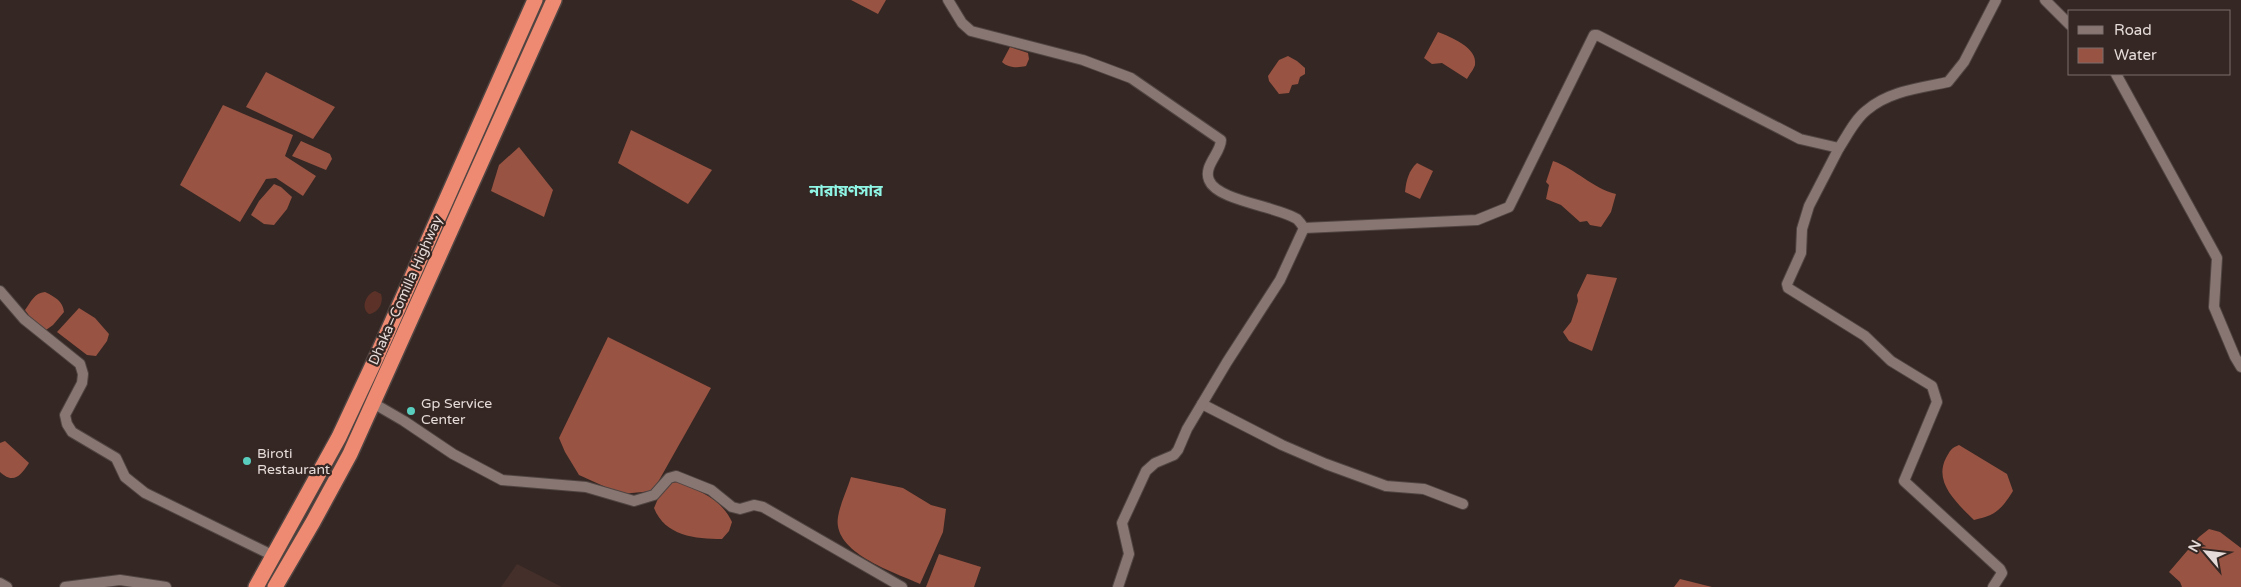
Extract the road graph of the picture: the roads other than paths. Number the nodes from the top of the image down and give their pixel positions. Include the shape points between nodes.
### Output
1 (535, 0) edge
2 (554, 0) edge
3 (948, 0) edge
4 (1996, 0) edge
5 (2045, 0) edge
6 (2068, 23) edge
7 (2117, 75) edge
8 (1839, 148) junction
9 (1304, 228) junction
10 (415, 288) junction
11 (0, 291) edge
12 (2241, 367) edge
13 (373, 403) junction
14 (1202, 404) junction
15 (1463, 504) dead end
16 (274, 556) junction
17 (0, 583) edge
18 (7, 587) edge
19 (65, 587) edge
20 (166, 587) edge
21 (256, 587) edge
22 (275, 587) edge
23 (902, 587) edge
24 (1118, 587) edge
25 (1993, 587) edge

1 - 10 highway, Dhaka–Comilla Highway
2 - 10 highway, Dhaka–Comilla Highway
3 - 9 street via 971,31 1083,60 1131,78 1221,140 1208,172 1208,180 1214,187 1239,201 1254,202 1297,219
4 - 8 street via 1964,62 1948,82 1903,91 1882,100 1866,111
5 - 6 street
7 - 12 street via 2217,258 2214,307
8 - 9 street via 1800,139 1594,35 1509,207 1477,220
8 - 25 street via 1809,206 1802,229 1801,253 1788,288 1865,336 1891,360 1932,386 1937,402 1904,481 2000,569 2002,573
9 - 14 street via 1274,290
10 - 13 highway, Dhaka–Comilla Highway
10 - 16 highway, Dhaka–Comilla Highway
11 - 16 street via 24,319 80,364 82,383 65,415 72,432 116,458 125,477 145,493
13 - 22 highway, Dhaka–Comilla Highway via 314,522
13 - 23 street via 453,454 502,480 586,487 634,501 654,495 669,478 676,476 711,490 740,509 754,505 763,507
14 - 15 street via 1326,464 1386,486 1424,489
14 - 24 street via 1174,455 1146,471 1122,523 1128,554
16 - 21 highway, Dhaka–Comilla Highway
17 - 18 street
19 - 20 street via 120,580

